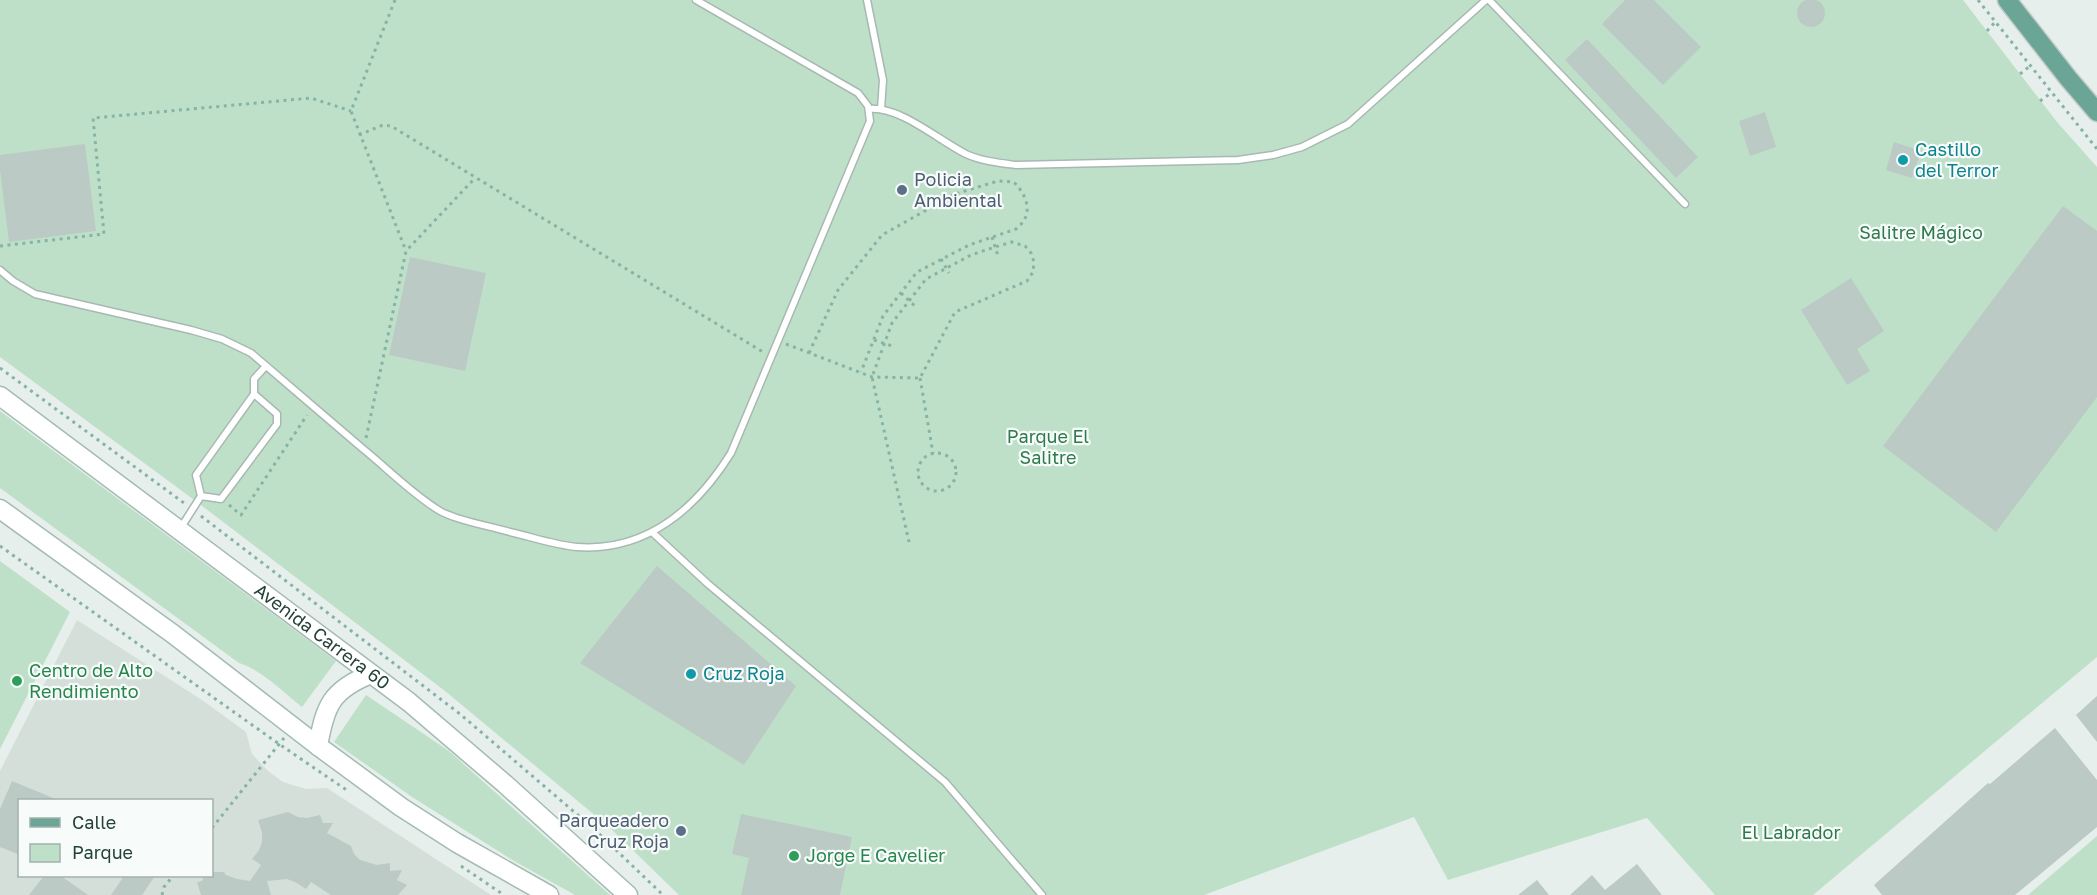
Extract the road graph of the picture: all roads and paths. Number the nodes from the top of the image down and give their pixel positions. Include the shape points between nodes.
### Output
1 (395, 0) edge
2 (696, 0) edge
3 (867, 0) edge
4 (1487, 0) edge
5 (1978, 0) edge
6 (2007, 0) edge
7 (1995, 22) junction
8 (1987, 31) dead end
9 (2030, 66) junction
10 (2020, 74) dead end
11 (2051, 93) junction
12 (2040, 101) dead end
13 (881, 109) junction
14 (869, 110) junction
15 (351, 111) junction
16 (2097, 112) edge
17 (359, 135) junction
18 (2097, 149) edge
19 (475, 178) junction
20 (1685, 204) dead end
21 (992, 237) junction
22 (0, 246) edge
23 (995, 247) junction
24 (406, 251) junction
25 (998, 256) dead end
26 (941, 259) junction
27 (946, 268) junction
28 (0, 270) edge
29 (949, 273) dead end
30 (901, 293) junction
31 (909, 301) junction
32 (916, 307) dead end
33 (874, 340) junction
34 (778, 341) junction
35 (884, 343) junction
36 (892, 346) dead end
37 (809, 353) junction
38 (771, 357) junction
39 (266, 366) junction
40 (0, 368) edge
41 (861, 372) junction
42 (872, 377) junction
43 (920, 378) junction
44 (254, 394) junction
45 (0, 396) edge
46 (313, 406) junction
47 (364, 449) junction
48 (933, 453) junction
49 (201, 496) junction
50 (220, 499) junction
51 (0, 509) edge
52 (193, 509) junction
53 (180, 529) junction
54 (653, 533) junction
55 (909, 542) dead end
56 (0, 546) edge
57 (371, 674) junction
58 (293, 727) junction
59 (279, 744) junction
60 (318, 746) junction
61 (357, 796) dead end
62 (213, 827) edge
63 (454, 862) dead end
64 (172, 877) edge
65 (162, 895) edge
66 (504, 895) edge
67 (549, 895) edge
68 (628, 895) edge
69 (663, 895) edge
70 (1042, 895) edge

1 - 15 path
2 - 14 lane via 858,93
3 - 13 lane via 883,80
4 - 13 lane via 1348,124 1302,147 1273,155 1238,160 1016,165 968,155
4 - 20 lane
5 - 7 path
6 - 16 main road
7 - 8 path
7 - 9 path
9 - 10 path
9 - 11 path
11 - 12 path
11 - 18 path
13 - 14 lane
14 - 34 lane via 867,129
15 - 17 path
15 - 22 path via 311,98 93,118 104,234
17 - 19 path via 387,124
17 - 24 path
19 - 24 path
19 - 38 path
21 - 23 path
21 - 26 path
21 - 37 path via 1016,230 1027,217 1025,198 1014,183 998,181 955,194 882,235 838,290
23 - 25 path
23 - 27 path
23 - 43 path via 1012,242 1025,246 1034,262 1033,272 1027,281 955,312
24 - 47 path
26 - 27 path
26 - 30 path via 917,272
27 - 29 path
27 - 31 path via 926,279
28 - 39 lane via 35,294 222,339 251,353
30 - 31 path
30 - 33 path via 884,316
31 - 32 path
31 - 35 path via 892,322
33 - 35 path
33 - 41 path
34 - 37 path
34 - 38 lane
35 - 36 path
35 - 42 path
37 - 41 path
38 - 54 lane via 731,453 717,475 684,509
39 - 44 lane via 254,380
39 - 46 lane
40 - 52 path
41 - 42 path
42 - 43 path
42 - 55 path
43 - 48 path
44 - 49 lane via 196,476
44 - 50 lane via 278,414 277,424
45 - 53 main road, Avenida Carrera 60
46 - 47 lane
46 - 50 path via 241,514
47 - 54 lane via 442,512 476,523 575,547 617,546
48 - 48 path via 946,455 956,470 952,483 942,490 930,490 918,476 919,464
49 - 50 lane
49 - 52 lane
51 - 58 main road
52 - 53 lane
52 - 69 path via 460,714 593,828
53 - 57 main road, Avenida Carrera 60
54 - 70 lane via 708,584 945,782
56 - 59 path
57 - 60 main road via 350,682 332,699 322,722
57 - 68 main road, Avenida Carrera 60 via 462,747
58 - 59 path
58 - 60 main road
59 - 61 path
59 - 62 path
60 - 67 main road via 431,827
63 - 66 path
64 - 65 path

